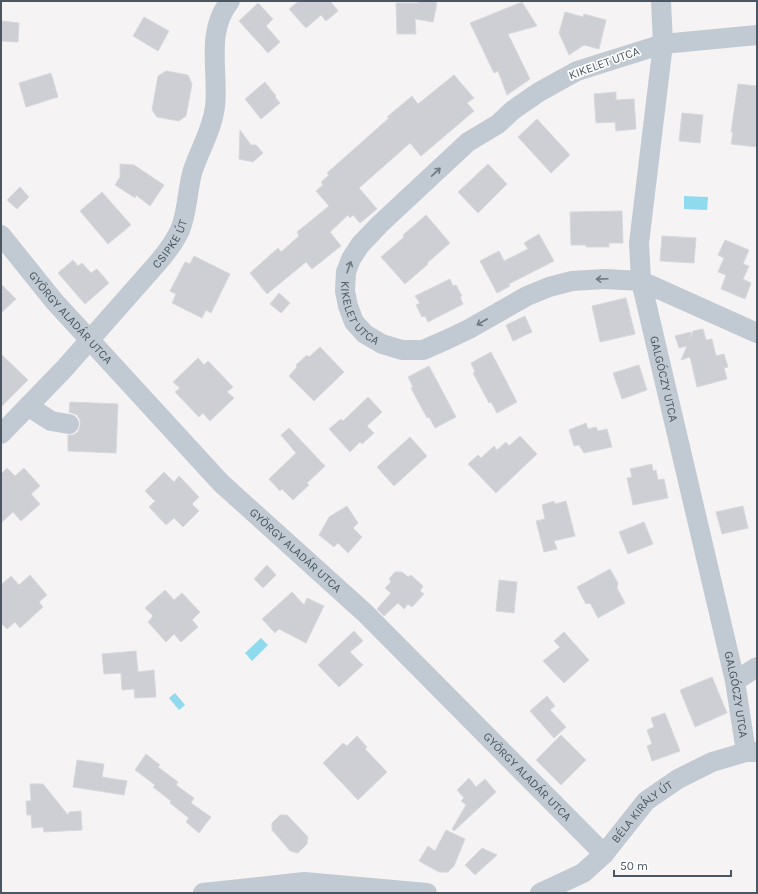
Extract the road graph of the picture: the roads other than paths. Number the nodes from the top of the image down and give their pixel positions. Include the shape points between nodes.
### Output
1 (230, 1) edge
2 (661, 1) edge
3 (757, 35) edge
4 (663, 44) junction
5 (1, 235) edge
6 (641, 281) junction
7 (757, 333) edge
8 (90, 339) junction
9 (28, 406) junction
10 (69, 424) dead end
11 (1, 434) edge
12 (757, 667) edge
13 (735, 681) junction
14 (752, 752) edge
15 (604, 854) junction
16 (224, 892) edge
17 (203, 893) edge
18 (427, 893) edge
19 (540, 893) edge

1 - 8 street, CSIPKE ÚT via 221,15 216,34 213,55 215,107 211,127 192,172 180,229 164,256
2 - 4 street, GALGÓCZY UTCA
3 - 4 street, KIKELET UTCA
4 - 6 street, GALGÓCZY UTCA via 639,243
6 -> 4 street, KIKELET UTCA via 605,279 549,287 527,296 470,329 423,350 402,350 382,344 364,334 354,322 345,291 346,272 360,245 468,142 498,124 539,92 577,71
5 - 8 street, GYÖRGY ALADÁR UTCA via 54,301
6 - 7 street, KIKELET UTCA
6 - 13 street, GALGÓCZY UTCA
8 - 9 street, CSIPKE ÚT
8 - 15 street, GYÖRGY ALADÁR UTCA via 221,483 365,613
9 - 10 street via 51,421
9 - 11 street, CSIPKE ÚT
12 - 13 street
13 - 14 street, GALGÓCZY UTCA
14 - 15 street, BÉLA KIRÁLY ÚT via 712,762 678,779 646,801
15 - 19 street, BÉLA KIRÁLY ÚT via 583,873
16 - 17 street
16 - 18 street via 304,882

